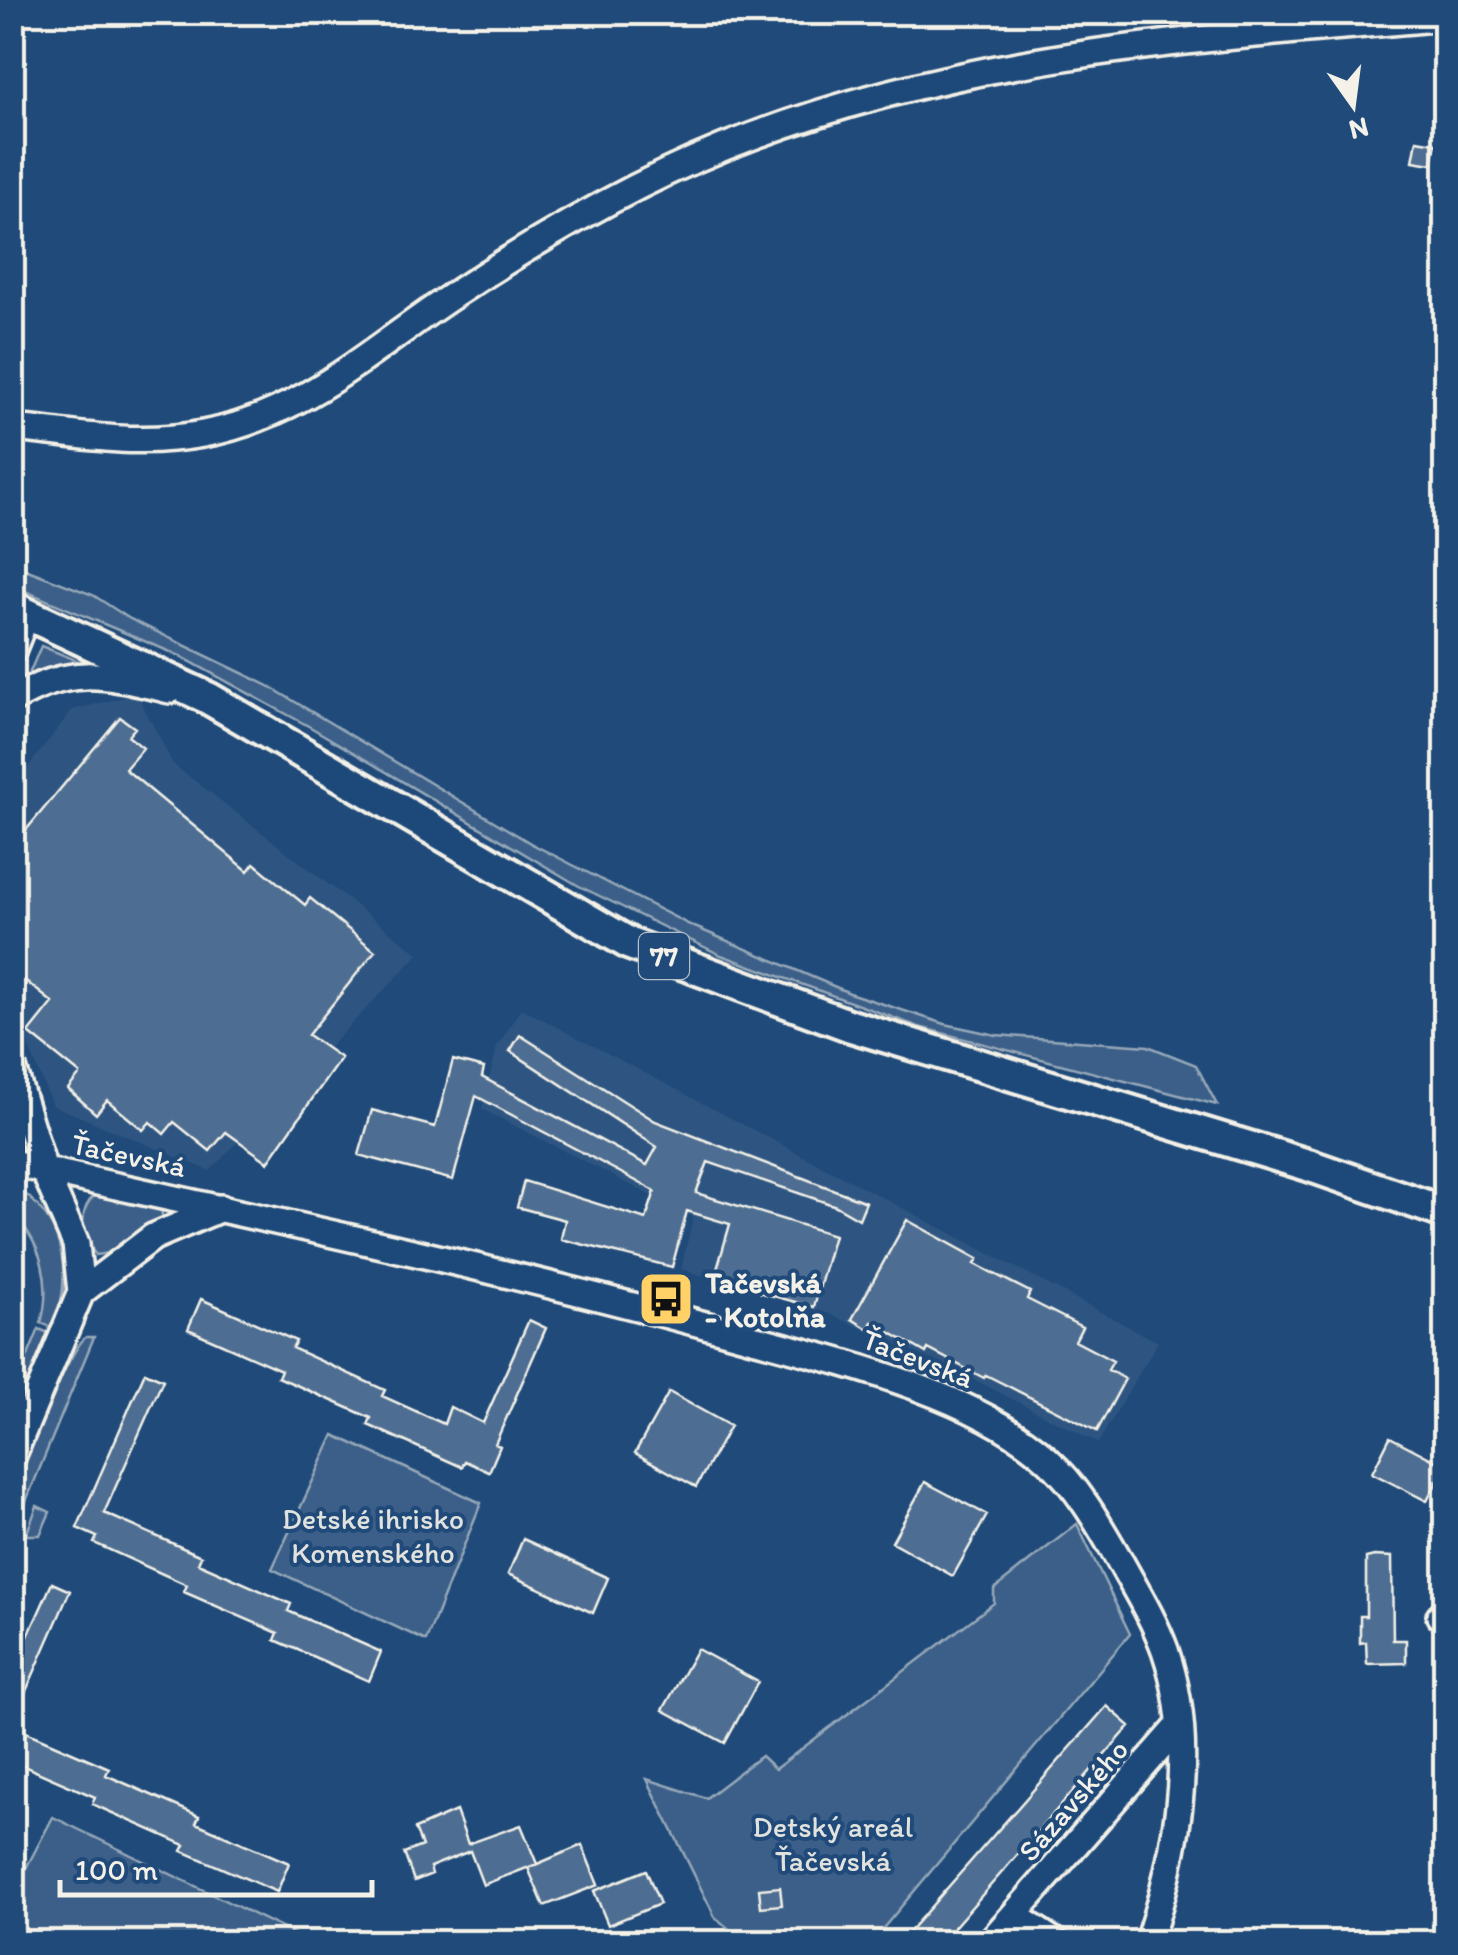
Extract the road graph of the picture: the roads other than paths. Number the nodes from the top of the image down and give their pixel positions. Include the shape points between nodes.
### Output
1 (1446, 17) edge
2 (12, 428) edge
3 (17, 612) edge
4 (12, 650) edge
5 (208, 698) junction
6 (12, 700) edge
7 (12, 1065) edge
8 (12, 1163) edge
9 (44, 1170) junction
10 (221, 1208) junction
11 (1446, 1213) edge
12 (80, 1292) junction
13 (12, 1457) edge
14 (1179, 1726) junction
15 (1015, 1916) junction
16 (990, 1942) edge
17 (1054, 1942) edge
18 (1148, 1942) edge

1 - 2 street via 1084,51 847,102 650,182 456,293 292,407 206,434 156,440 103,442
3 - 4 street
3 - 5 main road, 77
5 - 6 street via 80,674 57,677
5 - 11 main road, 77 via 630,944 852,1026 1308,1164
7 - 9 street
8 - 9 street, Ťačevská
9 - 10 street, Ťačevská
9 - 12 street via 76,1244
10 - 12 street via 153,1236
10 - 14 street, Ťačevská via 827,1358 908,1385 1013,1434 1068,1479 1105,1534 1165,1650
12 - 13 street
14 - 15 street, Sázavského
14 - 18 street, Ťačevská via 1180,1798 1165,1890
15 - 16 street, Sázavského
15 - 17 street

